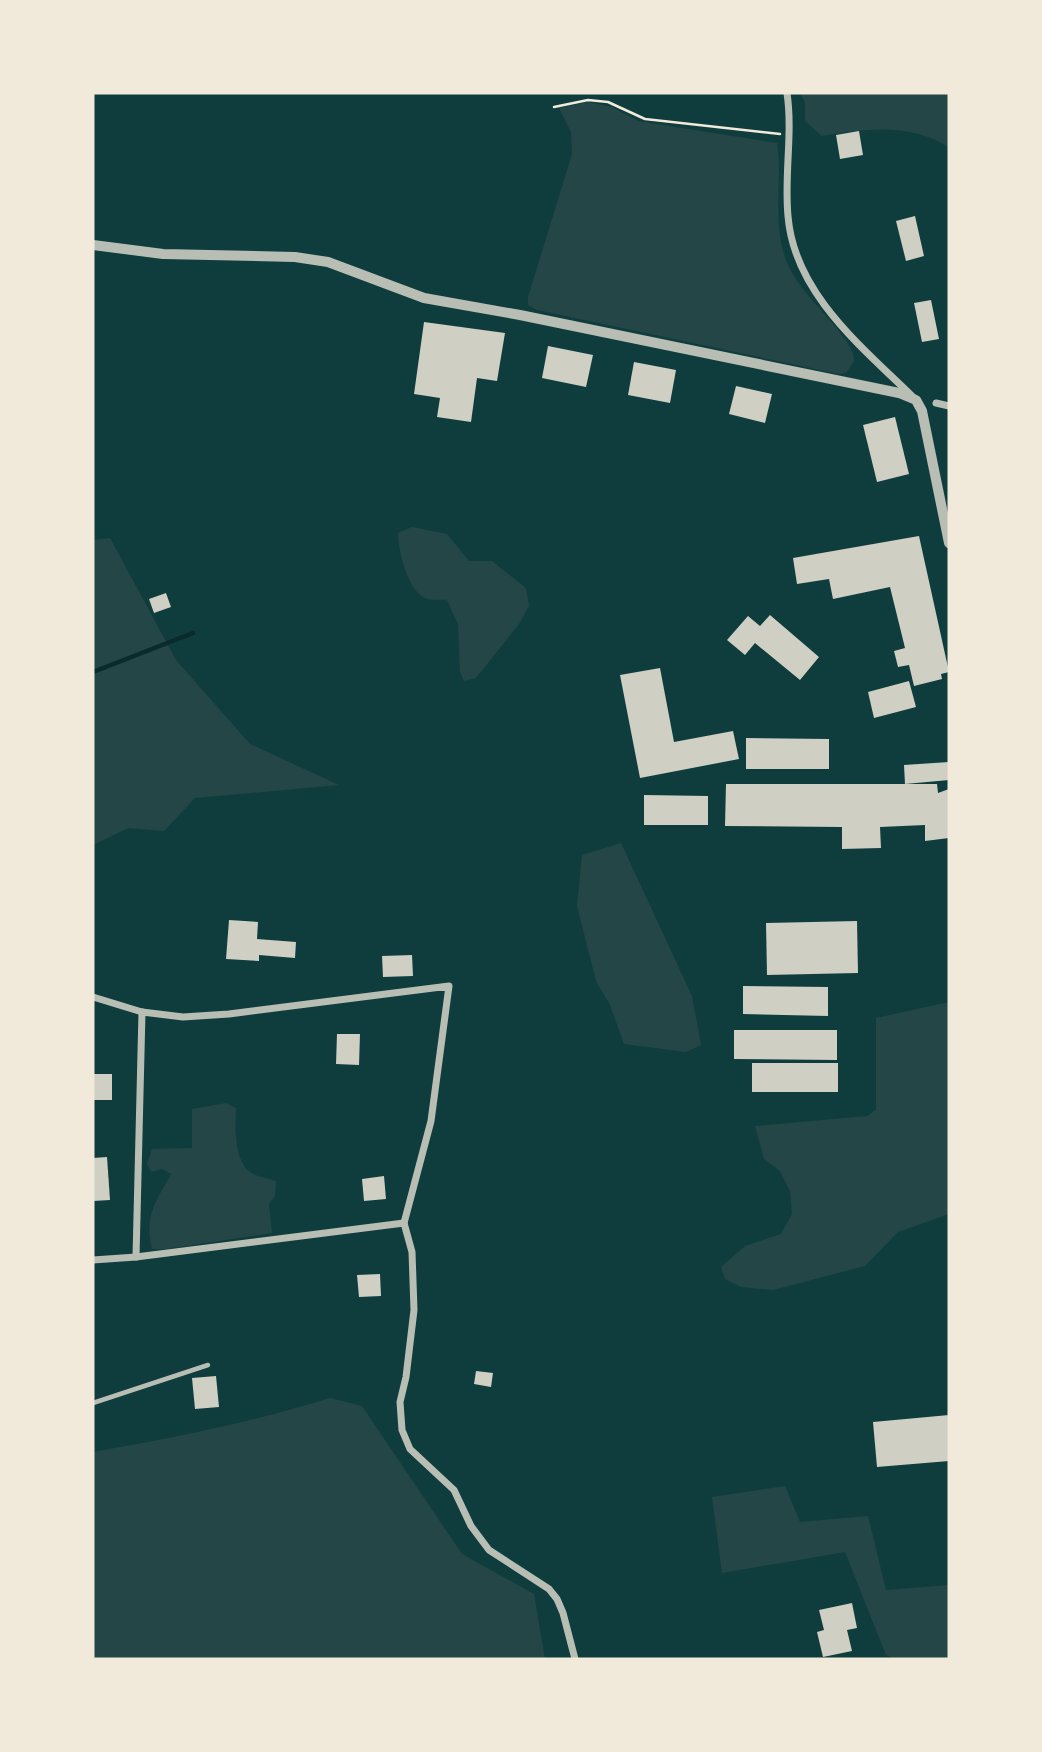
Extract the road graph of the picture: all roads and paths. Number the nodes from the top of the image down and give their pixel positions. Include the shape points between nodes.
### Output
1 (787, 93) edge
2 (554, 107) dead end
3 (790, 135) junction
4 (93, 245) edge
5 (916, 400) junction
6 (936, 403) dead end
7 (949, 406) edge
8 (949, 543) edge
9 (93, 997) edge
10 (142, 1012) junction
11 (404, 1223) junction
12 (136, 1257) junction
13 (93, 1260) edge
14 (208, 1365) dead end
15 (93, 1403) edge
16 (575, 1659) edge

1 - 3 street
2 - 3 path via 588,100 608,102 645,119
3 - 5 street via 788,218 794,251 805,275 853,337
4 - 5 street via 163,254 328,262 424,298
5 - 8 street via 926,425
6 - 7 street
9 - 10 street
10 - 11 street via 183,1017 229,1014 449,986 432,1121
10 - 12 street
11 - 12 street
11 - 16 street via 412,1252 414,1310 400,1402 401,1430 410,1449 454,1490 489,1550 549,1589 563,1613
12 - 13 street
14 - 15 lane

